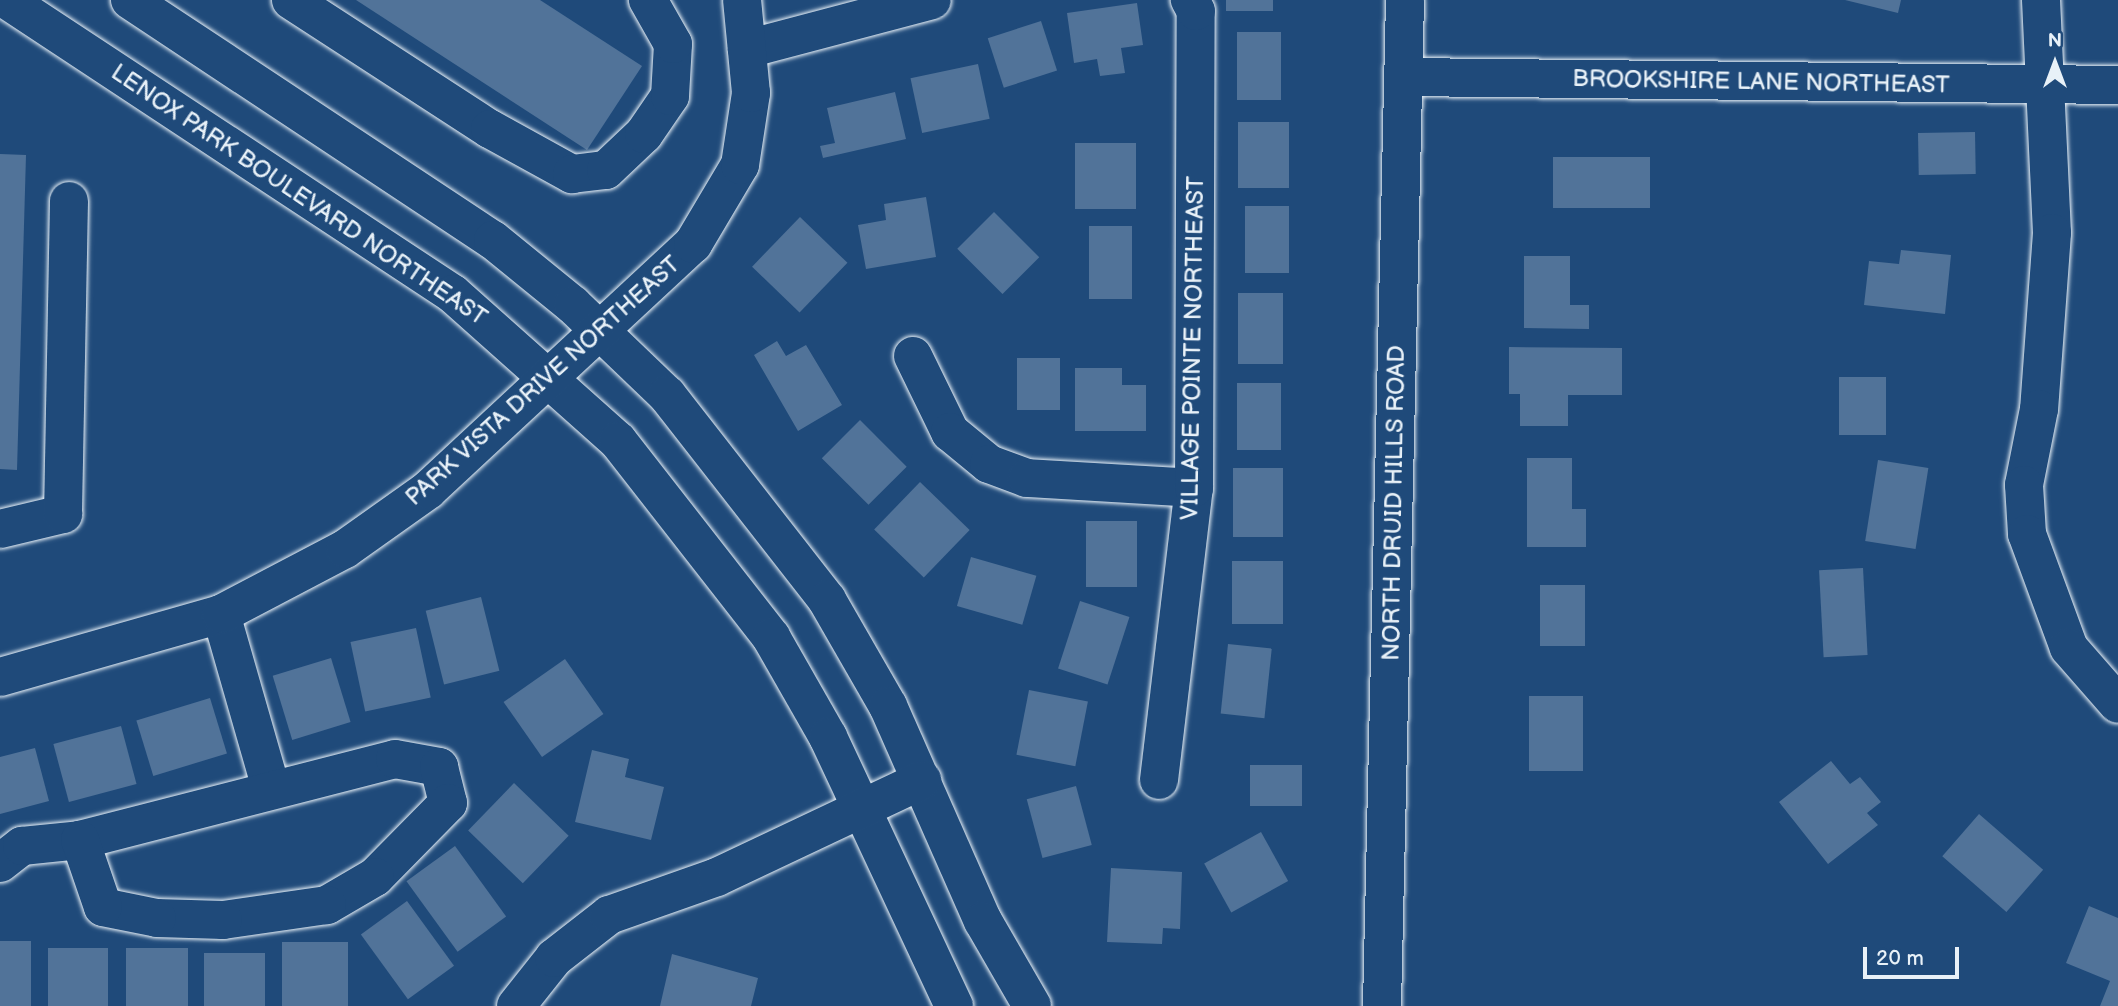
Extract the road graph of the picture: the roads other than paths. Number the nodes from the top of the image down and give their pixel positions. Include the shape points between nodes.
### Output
1 (7, 0) edge
2 (130, 0) edge
3 (291, 0) edge
4 (648, 0) edge
5 (742, 0) edge
6 (932, 0) edge
7 (1190, 0) edge
8 (1405, 0) edge
9 (2042, 0) edge
10 (747, 49) junction
11 (1404, 78) junction
12 (2118, 85) edge
13 (2043, 86) junction
14 (69, 201) dead end
15 (598, 328) junction
16 (913, 356) dead end
17 (548, 375) junction
18 (1194, 488) junction
19 (0, 529) edge
20 (221, 614) junction
21 (0, 677) edge
22 (2118, 704) edge
23 (922, 780) junction
24 (1159, 780) dead end
25 (271, 788) junction
26 (862, 808) junction
27 (80, 840) junction
28 (0, 863) edge
29 (516, 1006) edge
30 (954, 1006) edge
31 (1032, 1006) edge
32 (1382, 1006) edge

1 - 17 street, LENOX PARK BOULEVARD NORTHEAST via 453,294
2 - 15 street via 493,240
3 - 4 street via 490,130 572,174 606,170 644,134 670,96 673,44
5 - 10 street, PARK VISTA DRIVE NORTHEAST
6 - 10 street
7 - 18 street, VILLAGE POINTE NORTHEAST via 1196,11
8 - 11 street, NORTH DRUID HILLS ROAD
9 - 13 street
10 - 15 street, PARK VISTA DRIVE NORTHEAST via 751,93 740,164 693,244
11 - 13 street, BROOKSHIRE LANE NORTHEAST
11 - 32 street, NORTH DRUID HILLS ROAD
12 - 13 street, BROOKSHIRE LANE NORTHEAST
13 - 22 street via 2052,233 2039,409 2024,485 2027,534 2069,648
14 - 19 street via 63,514
15 - 17 street, PARK VISTA DRIVE NORTHEAST
15 - 23 street via 667,395 827,600
16 - 18 street via 950,432 989,464 1027,478
17 - 20 street, PARK VISTA DRIVE NORTHEAST via 429,490 345,549
17 - 26 street, LENOX PARK BOULEVARD NORTHEAST via 618,440 763,626
18 - 24 street, VILLAGE POINTE NORTHEAST
20 - 21 street, PARK VISTA DRIVE NORTHEAST
20 - 25 street
23 - 26 street
23 - 31 street via 983,921
25 - 27 street
25 - 27 street via 395,759 439,768 448,803 375,877 327,905 223,920 157,918 103,906
26 - 29 street via 717,877 609,915 554,958
26 - 30 street, LENOX PARK BOULEVARD NORTHEAST
27 - 28 street via 22,845

